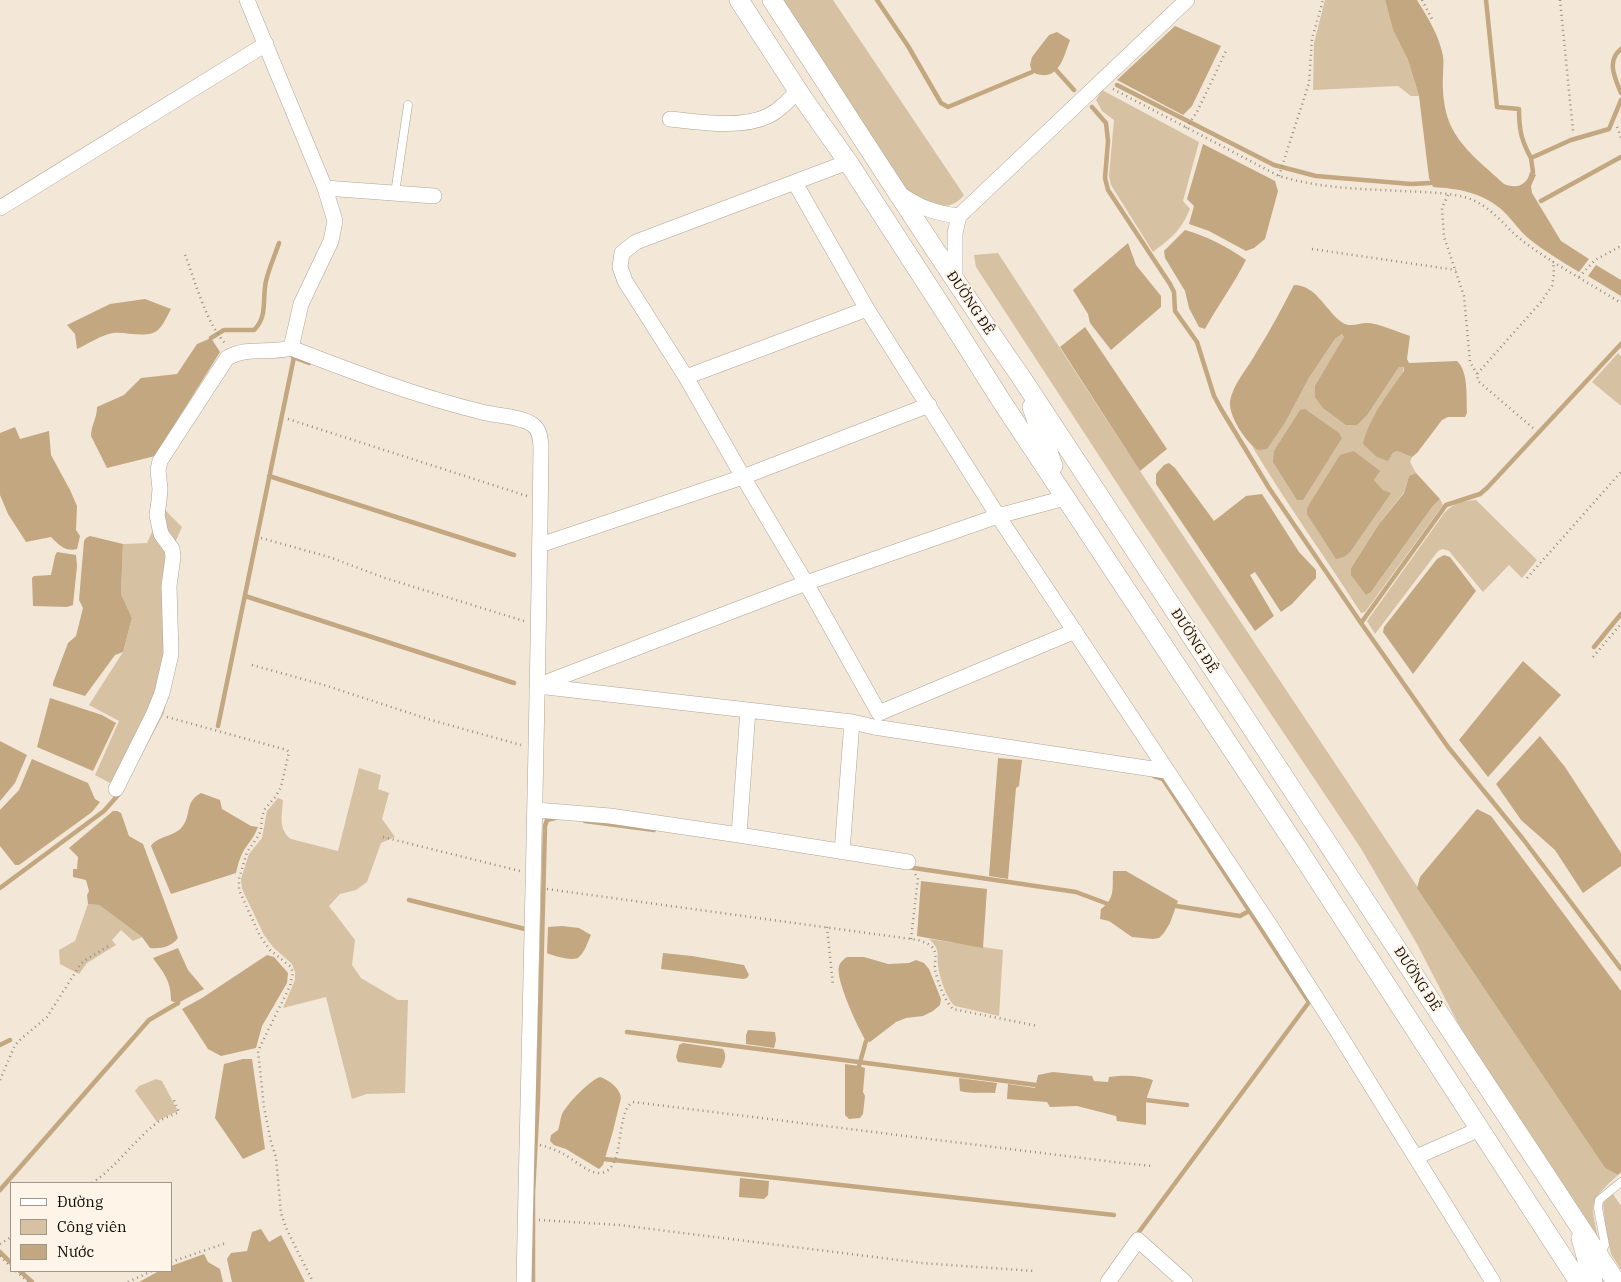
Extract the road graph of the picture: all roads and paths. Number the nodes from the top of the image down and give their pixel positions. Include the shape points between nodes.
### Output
1 (247, 0) edge
2 (739, 0) edge
3 (772, 0) edge
4 (1187, 0) edge
5 (1323, 0) edge
6 (1422, 0) edge
7 (1560, 0) edge
8 (1432, 18) dead end
9 (266, 44) junction
10 (1227, 49) dead end
11 (1100, 82) junction
12 (798, 90) junction
13 (408, 105) dead end
14 (670, 119) dead end
15 (1617, 127) dead end
16 (1186, 128) junction
17 (1573, 131) dead end
18 (1621, 138) edge
19 (848, 162) junction
20 (1279, 176) junction
21 (795, 182) junction
22 (324, 188) junction
23 (898, 192) junction
24 (395, 194) junction
25 (1448, 195) junction
26 (434, 196) dead end
27 (0, 208) edge
28 (959, 216) junction
29 (1621, 246) edge
30 (1312, 249) dead end
31 (185, 255) dead end
32 (1553, 262) junction
33 (1456, 270) junction
34 (1580, 277) junction
35 (954, 282) junction
36 (1621, 303) edge
37 (867, 309) junction
38 (291, 348) junction
39 (236, 353) junction
40 (1477, 374) junction
41 (686, 377) junction
42 (1021, 377) junction
43 (929, 405) junction
44 (288, 419) dead end
45 (1533, 428) dead end
46 (1621, 472) edge
47 (743, 477) junction
48 (540, 498) junction
49 (1065, 498) junction
50 (998, 516) junction
51 (261, 538) dead end
52 (540, 545) junction
53 (1526, 578) dead end
54 (806, 583) junction
55 (1621, 624) edge
56 (539, 626) junction
57 (1075, 631) junction
58 (1593, 657) dead end
59 (252, 665) dead end
60 (538, 686) junction
61 (748, 710) junction
62 (154, 713) junction
63 (876, 720) junction
64 (852, 722) junction
65 (537, 749) junction
66 (1166, 771) junction
67 (116, 789) dead end
68 (536, 810) junction
69 (739, 834) junction
70 (383, 837) dead end
71 (842, 852) junction
72 (911, 868) joint
73 (534, 881) junction
74 (827, 927) junction
75 (911, 939) junction
76 (110, 945) dead end
77 (833, 986) dead end
78 (1038, 1026) dead end
79 (0, 1080) edge
80 (172, 1098) dead end
81 (1480, 1129) junction
82 (527, 1142) junction
83 (1416, 1157) junction
84 (1152, 1166) dead end
85 (93, 1182) edge
86 (1621, 1182) edge
87 (525, 1219) junction
88 (1576, 1222) junction
89 (226, 1243) dead end
90 (0, 1256) edge
91 (1599, 1256) junction
92 (172, 1262) edge
93 (10, 1265) edge
94 (1034, 1271) dead end
95 (17, 1272) edge
96 (150, 1272) edge
97 (28, 1282) edge
98 (128, 1282) edge
99 (313, 1282) edge
100 (524, 1282) edge
101 (1108, 1282) edge
102 (1185, 1282) edge
103 (1493, 1282) edge
104 (1579, 1282) edge
105 (1593, 1282) edge
106 (1616, 1282) edge

1 - 9 street
2 - 12 street, ĐƯỜNG ĐÊ
3 - 23 street, ĐƯỜNG ĐÊ
4 - 11 street
5 - 20 path via 1312,39 1309,83
6 - 8 path
7 - 17 path
9 - 22 street
9 - 27 street
10 - 16 path
11 - 16 path
11 - 28 street
12 - 14 street via 782,107 749,122
12 - 19 street, ĐƯỜNG ĐÊ
13 - 24 lane
15 - 18 path
16 - 20 path
19 - 21 street
19 - 49 street, ĐƯỜNG ĐÊ
20 - 25 path via 1339,188
21 - 37 street
21 - 41 street via 636,242 622,254 620,267 625,281
22 - 24 street
22 - 38 street via 334,221 333,232 301,304
23 - 28 street via 939,214
23 - 35 street, ĐƯỜNG ĐÊ
24 - 26 street
25 - 32 path via 1481,204
25 - 33 path via 1442,208 1444,237
28 - 35 street via 955,233
29 - 34 path via 1596,260
30 - 33 path
31 - 39 path via 209,318 220,338
32 - 34 path
32 - 40 path via 1552,286
33 - 40 path via 1464,296 1470,362
34 - 36 path
35 - 42 street, ĐƯỜNG ĐÊ
37 - 41 street
37 - 43 street
38 - 39 street
38 - 48 street via 441,402 523,420 534,426 540,434
39 - 62 street via 227,358 160,461 157,515 161,534 172,549 169,586 171,654
40 - 45 path via 1478,381
41 - 47 street
42 - 49 street
42 - 88 street, ĐƯỜNG ĐÊ
43 - 47 street
43 - 50 street
44 - 48 path via 521,495
46 - 53 path
47 - 52 street
47 - 54 street
48 - 52 street
49 - 50 street
49 - 81 street, ĐƯỜNG ĐÊ
50 - 54 street
50 - 57 street
51 - 56 path
52 - 56 street
54 - 60 street
54 - 63 street
55 - 58 path
56 - 60 street
57 - 63 street
57 - 66 street
59 - 65 path
60 - 61 street
60 - 65 street
61 - 64 street
61 - 69 street
62 - 67 street
62 - 99 path via 289,752 281,787 264,810 259,835 247,852 239,890 260,936 293,973 290,986 258,1051 264,1107 276,1157 281,1213
63 - 64 street
63 - 66 street
64 - 71 street
65 - 68 street
66 - 83 street via 1276,935
68 - 69 street via 610,816
68 - 73 street
69 - 71 street
70 - 73 path
71 - 72 street
72 - 75 path via 918,878
73 - 74 path via 560,890
73 - 82 street
74 - 75 path
74 - 77 path
75 - 78 path via 933,948 937,976 953,1009
76 - 79 path via 80,965 47,1017 15,1045
80 - 85 path via 179,1112 162,1120
81 - 83 street
81 - 104 street, ĐƯỜNG ĐÊ
82 - 84 path via 563,1154 593,1172 603,1173 612,1165 619,1150 626,1108 640,1102
82 - 87 street
83 - 103 street
86 - 91 lane via 1599,1200 1605,1245
87 - 94 path via 619,1225 922,1263
87 - 100 street
88 - 91 street, ĐƯỜNG ĐÊ
88 - 105 street
89 - 92 path
90 - 93 path
91 - 106 street, ĐƯỜNG ĐÊ
95 - 97 path
96 - 98 path
101 - 102 street via 1138,1240

